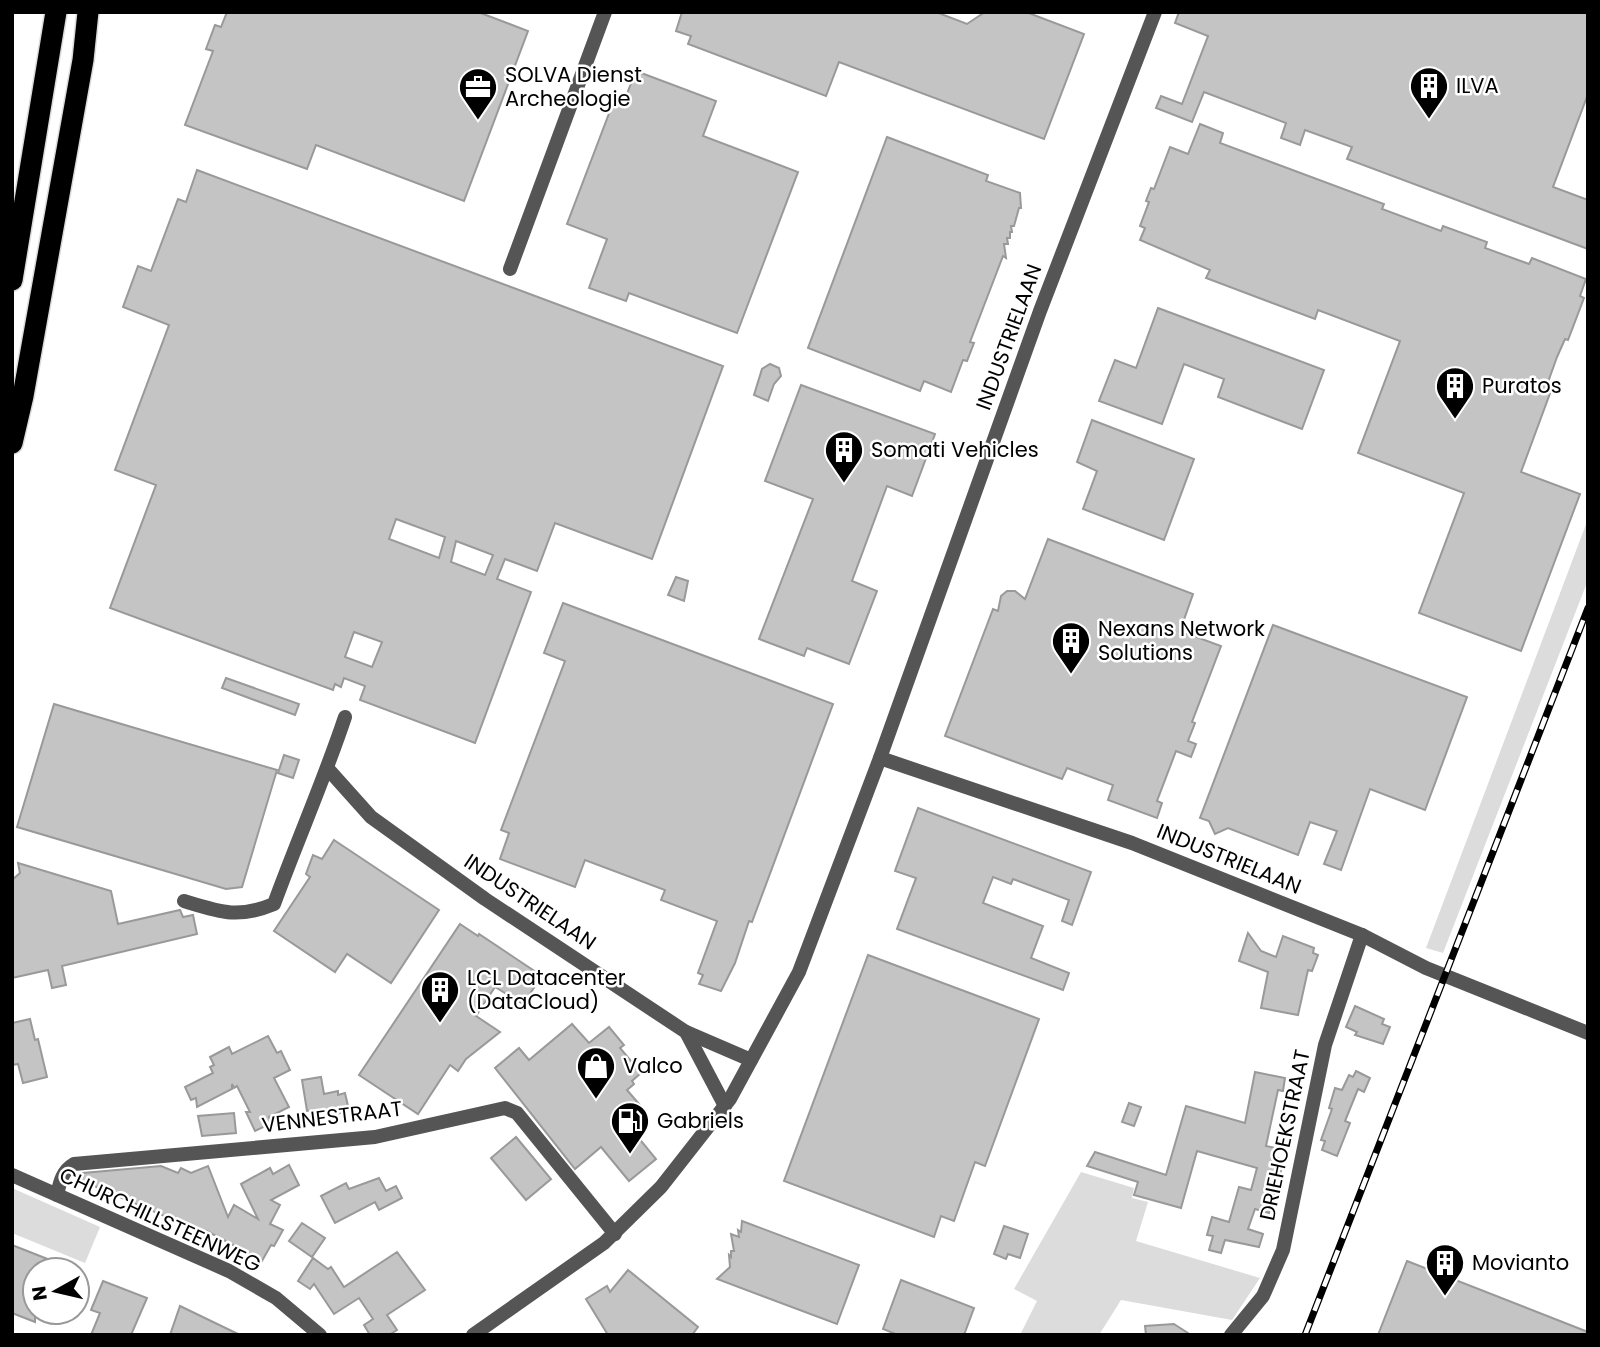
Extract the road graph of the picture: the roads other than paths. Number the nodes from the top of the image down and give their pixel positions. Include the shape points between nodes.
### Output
1 (56, 12) edge
2 (88, 12) edge
3 (605, 12) edge
4 (1155, 12) edge
5 (510, 269) dead end
6 (12, 280) edge
7 (12, 443) edge
8 (345, 717) dead end
9 (880, 758) junction
10 (328, 769) junction
11 (184, 901) dead end
12 (1362, 935) junction
13 (686, 1032) junction
14 (1588, 1033) edge
15 (751, 1060) junction
16 (725, 1106) junction
17 (12, 1175) edge
18 (57, 1195) junction
19 (615, 1234) junction
20 (320, 1335) edge
21 (473, 1335) edge
22 (1231, 1335) edge

1 - 6 highway
2 - 7 highway
3 - 5 street
4 - 9 street, INDUSTRIELAAN via 1040,311
8 - 10 street
9 - 12 street, INDUSTRIELAAN via 1132,843
9 - 15 street, INDUSTRIELAAN via 799,972
10 - 11 street via 274,904 255,912 224,913
10 - 13 street, INDUSTRIELAAN via 371,817
12 - 14 street, INDUSTRIELAAN via 1426,968
12 - 22 street, DRIEHOEKSTRAAT via 1325,1045 1283,1250 1263,1296
13 - 15 street
13 - 16 street, INDUSTRIELAAN
15 - 16 street, INDUSTRIELAAN
16 - 19 street, INDUSTRIELAAN via 661,1187
17 - 18 street, CHURCHILLSTEENWEG
18 - 19 street, VENNESTRAAT via 62,1176 74,1164 375,1137 505,1108 517,1113
18 - 20 street, CHURCHILLSTEENWEG via 229,1270 276,1298
19 - 21 street, INDUSTRIELAAN

